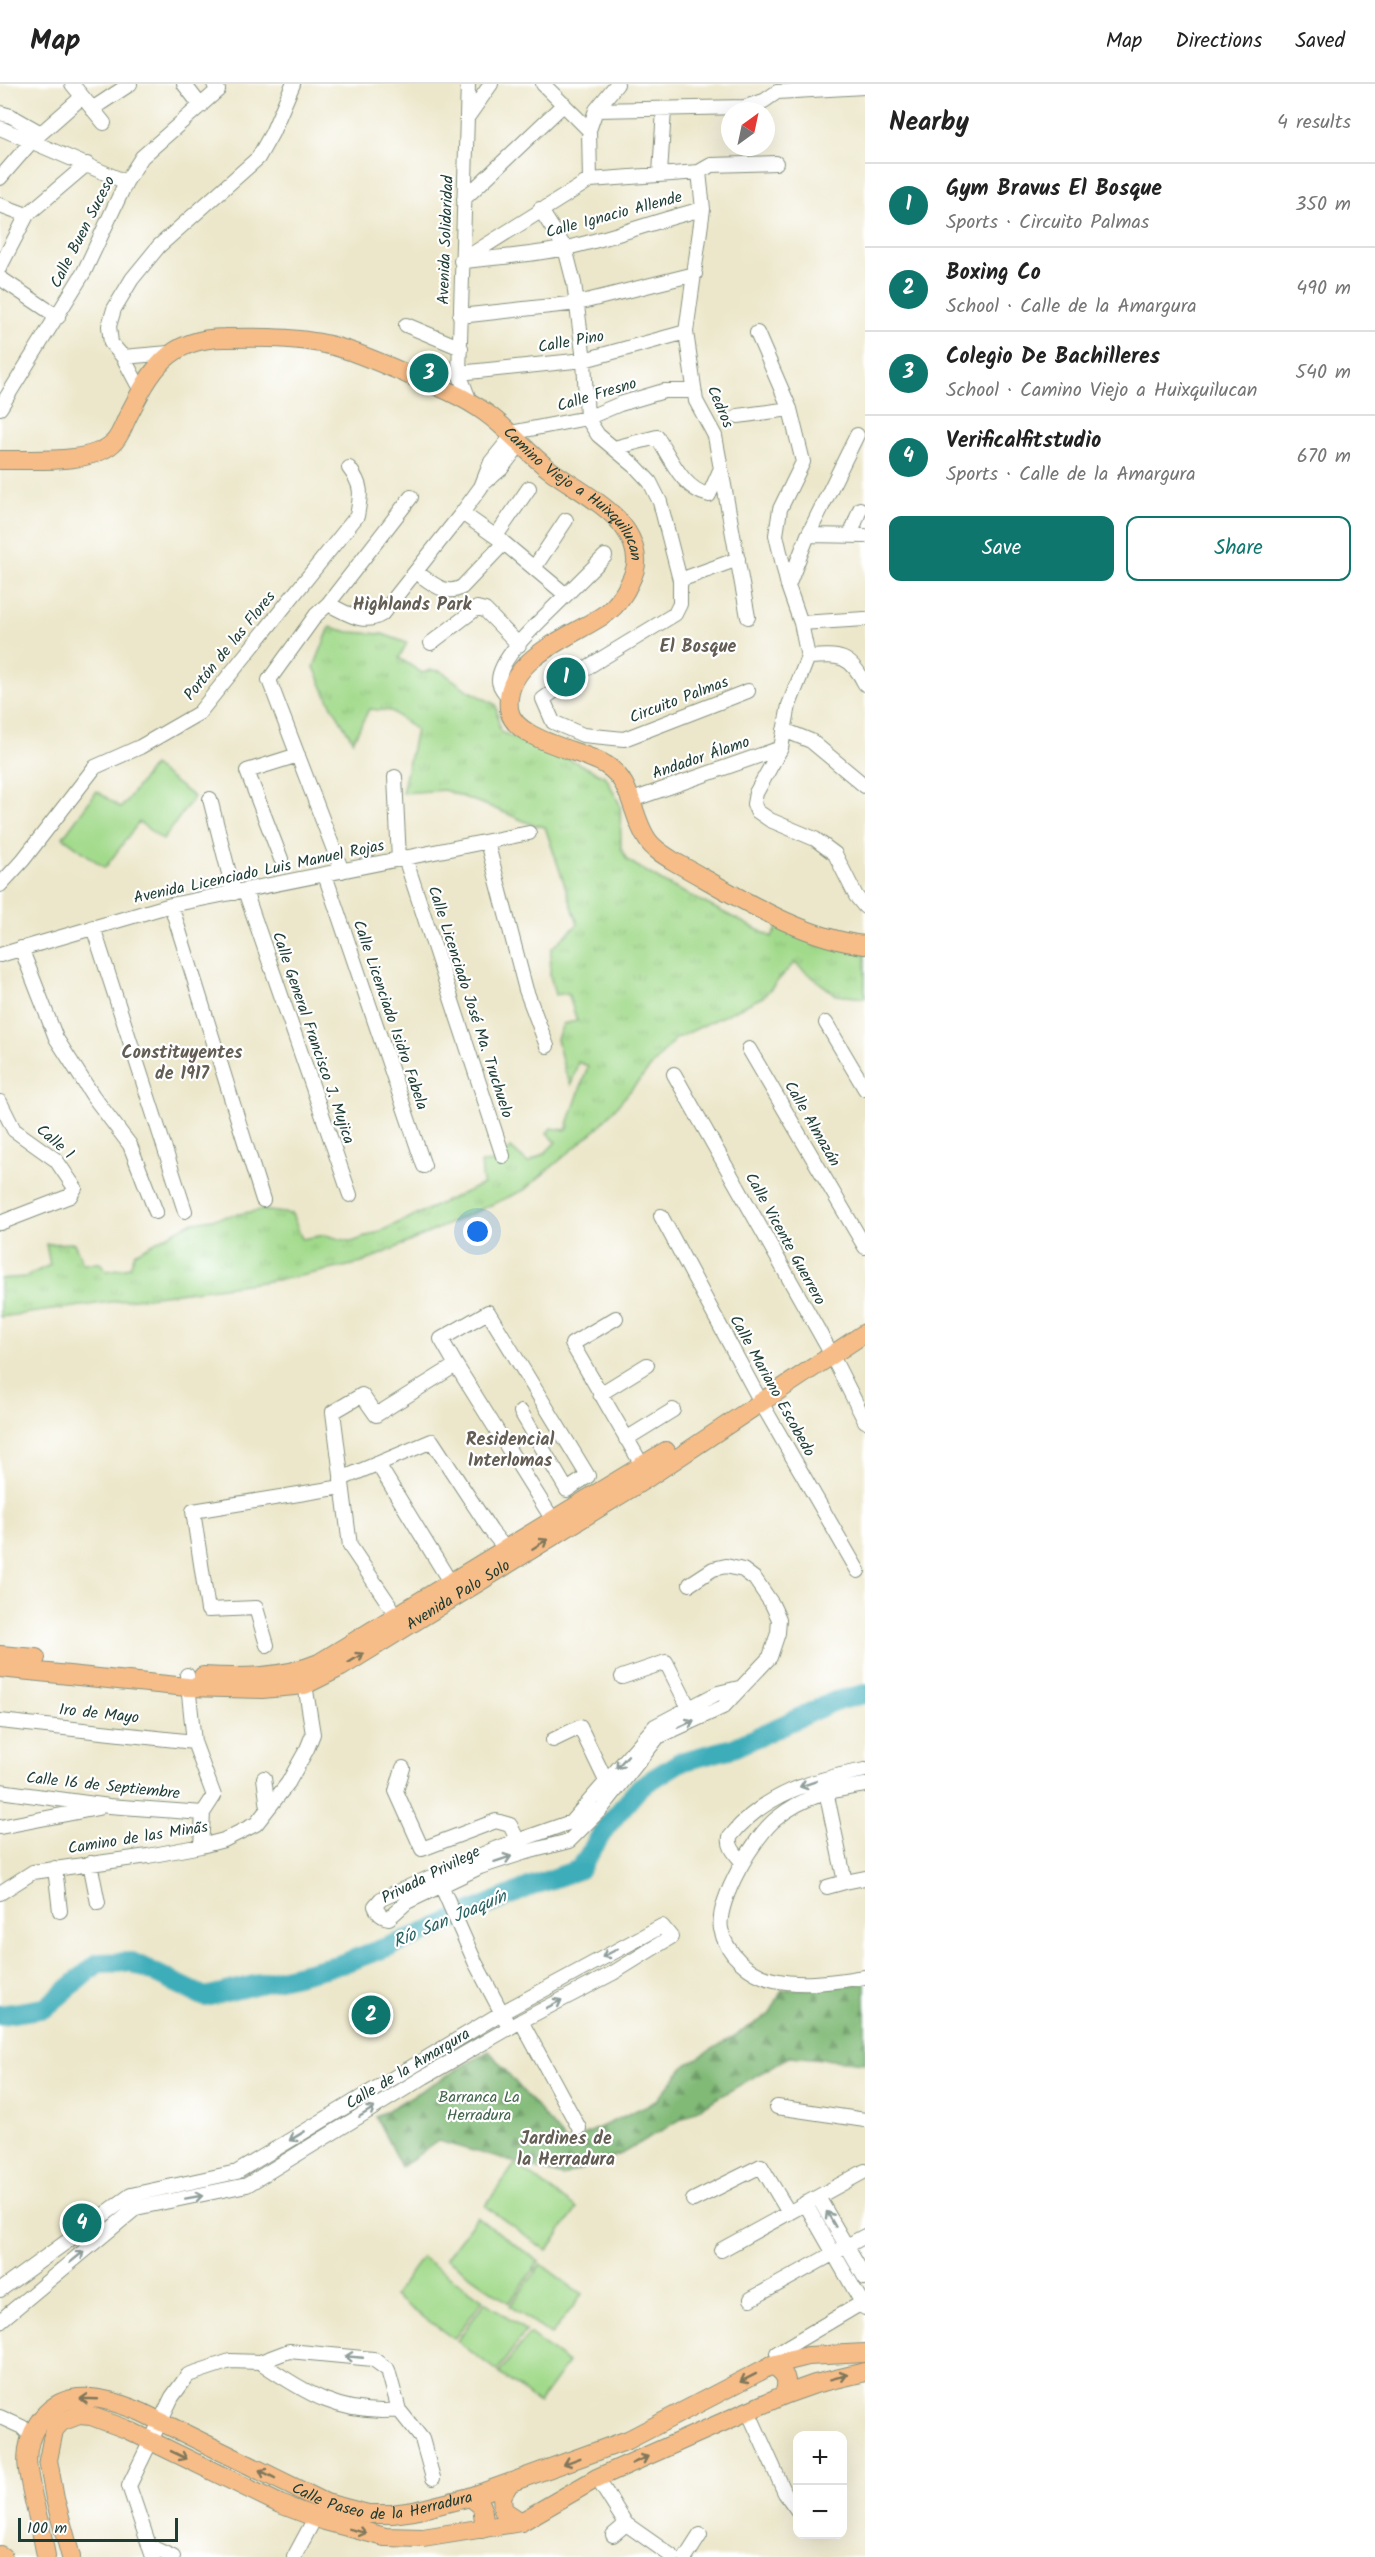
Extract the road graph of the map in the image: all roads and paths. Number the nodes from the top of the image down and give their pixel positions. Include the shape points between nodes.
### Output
1 (72, 84) edge
2 (130, 84) edge
3 (184, 84) edge
4 (293, 84) edge
5 (468, 84) edge
6 (491, 84) edge
7 (543, 84) edge
8 (617, 84) edge
9 (216, 87) edge
10 (864, 87) edge
11 (82, 97) junction
12 (564, 104) junction
13 (201, 106) junction
14 (664, 108) junction
15 (92, 110) junction
16 (596, 110) junction
17 (0, 112) edge
18 (466, 119) junction
19 (104, 123) dead end
20 (0, 128) edge
21 (589, 130) junction
22 (37, 137) junction
23 (776, 163) dead end
24 (87, 164) junction
25 (699, 172) junction
26 (660, 174) junction
27 (0, 178) edge
28 (590, 180) junction
29 (126, 182) junction
30 (464, 199) junction
31 (0, 205) edge
32 (540, 209) junction
33 (703, 209) junction
34 (27, 215) junction
35 (565, 248) junction
36 (461, 261) junction
37 (0, 267) edge
38 (696, 274) junction
39 (0, 278) edge
40 (578, 303) junction
41 (460, 316) junction
42 (58, 317) junction
43 (406, 325) dead end
44 (686, 332) junction
45 (757, 333) dead end
46 (461, 348) junction
47 (169, 353) junction
48 (123, 357) junction
49 (584, 360) junction
50 (459, 373) junction
51 (141, 391) junction
52 (694, 391) junction
53 (471, 402) junction
54 (0, 408) edge
55 (790, 409) junction
56 (738, 416) dead end
57 (587, 418) junction
58 (857, 435) dead end
59 (514, 438) junction
60 (614, 448) junction
61 (0, 460) edge
62 (349, 468) dead end
63 (721, 468) junction
64 (529, 488) dead end
65 (411, 497) dead end
66 (860, 509) dead end
67 (462, 513) junction
68 (566, 520) dead end
69 (808, 535) junction
70 (858, 535) edge
71 (500, 539) junction
72 (605, 556) dead end
73 (738, 559) junction
74 (534, 568) junction
75 (416, 573) junction
76 (680, 580) junction
77 (788, 586) junction
78 (566, 595) junction
79 (328, 604) junction
80 (748, 617) dead end
81 (865, 619) edge
82 (801, 623) junction
83 (431, 643) dead end
84 (519, 645) junction
85 (808, 657) junction
86 (865, 684) edge
87 (748, 691) dead end
88 (508, 697) junction
89 (784, 729) junction
90 (781, 748) junction
91 (298, 755) junction
92 (395, 777) dead end
93 (865, 786) edge
94 (210, 799) dead end
95 (632, 800) junction
96 (528, 833) dead end
97 (487, 842) junction
98 (281, 859) dead end
99 (402, 859) junction
100 (342, 871) junction
101 (325, 875) junction
102 (0, 885) edge
103 (239, 892) junction
104 (171, 905) junction
105 (865, 908) edge
106 (93, 927) junction
107 (865, 945) edge
108 (21, 948) junction
109 (0, 955) edge
110 (826, 1023) dead end
111 (547, 1046) dead end
112 (749, 1049) dead end
113 (674, 1074) dead end
114 (865, 1089) edge
115 (0, 1102) edge
116 (503, 1156) dead end
117 (424, 1166) dead end
118 (350, 1195) dead end
119 (263, 1200) dead end
120 (156, 1212) dead end
121 (185, 1212) dead end
122 (661, 1216) dead end
123 (0, 1223) edge
124 (865, 1246) edge
125 (616, 1318) dead end
126 (865, 1318) edge
127 (865, 1333) edge
128 (829, 1352) junction
129 (456, 1365) junction
130 (646, 1365) dead end
131 (600, 1394) junction
132 (759, 1399) junction
133 (673, 1410) dead end
134 (521, 1412) dead end
135 (865, 1421) edge
136 (626, 1438) junction
137 (378, 1464) junction
138 (646, 1472) junction
139 (580, 1482) junction
140 (342, 1483) junction
141 (591, 1497) junction
142 (553, 1520) junction
143 (506, 1548) junction
144 (858, 1570) dead end
145 (450, 1582) junction
146 (690, 1584) dead end
147 (397, 1616) junction
148 (267, 1645) dead end
149 (0, 1655) edge
150 (0, 1668) edge
151 (304, 1677) junction
152 (622, 1677) dead end
153 (187, 1681) junction
154 (740, 1688) junction
155 (688, 1708) junction
156 (0, 1721) edge
157 (554, 1740) dead end
158 (194, 1742) junction
159 (403, 1768) dead end
160 (865, 1770) edge
161 (264, 1778) dead end
162 (606, 1781) junction
163 (865, 1785) edge
164 (0, 1791) edge
165 (826, 1791) junction
166 (109, 1806) junction
167 (268, 1808) junction
168 (203, 1813) junction
169 (0, 1827) edge
170 (550, 1830) junction
171 (518, 1841) junction
172 (201, 1846) junction
173 (554, 1846) junction
174 (742, 1862) junction
175 (90, 1863) junction
176 (55, 1868) junction
177 (865, 1878) edge
178 (437, 1881) junction
179 (845, 1882) junction
180 (827, 1887) dead end
181 (0, 1893) edge
182 (98, 1903) dead end
183 (60, 1911) dead end
184 (865, 1977) edge
185 (503, 2012) junction
186 (515, 2025) junction
187 (777, 2107) dead end
188 (865, 2120) edge
189 (579, 2128) dead end
190 (271, 2151) junction
191 (281, 2166) junction
192 (865, 2171) edge
193 (693, 2200) dead end
194 (812, 2200) junction
195 (789, 2212) junction
196 (865, 2236) edge
197 (721, 2250) dead end
198 (840, 2250) junction
199 (46, 2257) junction
200 (865, 2278) edge
201 (0, 2290) edge
202 (751, 2299) dead end
203 (864, 2304) edge
204 (0, 2312) edge
205 (0, 2321) edge
206 (865, 2353) edge
207 (808, 2356) junction
208 (775, 2359) junction
209 (260, 2362) junction
210 (865, 2372) edge
211 (815, 2384) junction
212 (784, 2395) junction
213 (399, 2410) junction
214 (748, 2411) junction
215 (0, 2417) edge
216 (160, 2421) junction
217 (54, 2430) junction
218 (30, 2435) junction
219 (151, 2441) junction
220 (433, 2478) dead end
221 (597, 2478) junction
222 (509, 2484) junction
223 (791, 2492) edge
224 (470, 2497) junction
225 (315, 2518) junction
226 (521, 2522) junction
227 (626, 2524) junction
228 (482, 2529) junction
229 (613, 2535) dead end
230 (700, 2535) dead end
231 (151, 2552) edge
232 (46, 2557) edge
233 (62, 2557) edge
234 (72, 2557) edge
235 (173, 2557) edge
236 (294, 2557) edge
237 (673, 2557) edge
238 (686, 2557) edge

1 - 11 street
2 - 15 street
3 - 13 street
4 - 48 street via 258,158 159,246 132,279 109,326 111,343
5 - 18 street, Avenida Solidaridad
6 - 18 street
7 - 12 street
8 - 16 street
9 - 13 street, Calle Buen Suceso
10 - 14 street via 777,92 745,107
11 - 15 street
11 - 22 street
12 - 21 street
12 - 30 street
13 - 29 street, Calle Buen Suceso via 142,157
14 - 16 street
14 - 26 street
15 - 19 street
16 - 21 street
17 - 22 street
18 - 30 street, Avenida Solidaridad
20 - 22 street
21 - 28 street
22 - 24 street
22 - 27 street
23 - 25 street via 711,165
24 - 29 street
24 - 34 street
25 - 26 street
25 - 33 street, Cedros
26 - 28 street
28 - 32 street
29 - 42 street, Calle Buen Suceso via 84,273
30 - 36 street, Avenida Solidaridad
31 - 34 street
32 - 35 street
32 - 36 street
33 - 35 street, Calle Ignacio Allende
33 - 38 street, Cedros
34 - 37 street
35 - 36 street, Calle Ignacio Allende
35 - 40 street
36 - 41 street, Avenida Solidaridad
38 - 40 street
38 - 44 street, Cedros
39 - 42 street
40 - 41 street
40 - 49 street
41 - 46 street, Avenida Solidaridad
42 - 54 street, Calle Buen Suceso
43 - 46 street
44 - 49 street, Calle Pino
44 - 52 street, Cedros
45 - 55 street
46 - 50 street, Avenida Solidaridad
47 - 48 street
47 - 51 main road, Camino Viejo a Huixquilucan via 149,375
47 - 53 main road, Camino Viejo a Huixquilucan via 193,342 222,338 306,341 345,349
48 - 51 street
49 - 50 street, Calle Pino
49 - 57 street
50 - 53 street, Avenida Solidaridad
51 - 61 main road, Camino Viejo a Huixquilucan via 114,442 89,456
52 - 57 street, Calle Fresno via 664,391
52 - 63 street, Cedros via 715,436
53 - 59 main road, Camino Viejo a Huixquilucan
55 - 56 street
55 - 77 street via 803,462 780,509 776,535
57 - 59 street, Calle Fresno
57 - 60 street, Circuito Palmas via 598,435
58 - 69 street
59 - 67 street via 491,462 481,487
59 - 88 main road, Camino Viejo a Huixquilucan via 623,525 637,562 623,596 610,611 540,652 520,673
60 - 63 street via 657,436 685,482 701,494 709,495
60 - 76 street, Circuito Palmas via 650,482 660,502
62 - 102 street, Portón de las Flores via 358,480 361,494 357,516 200,713 95,767
63 - 73 street, Cedros
64 - 71 street
65 - 79 street
66 - 70 street
67 - 71 street
67 - 75 street
68 - 74 street
69 - 70 street
69 - 77 street
71 - 74 street
71 - 75 street via 456,591 443,590
72 - 78 street
73 - 76 street
73 - 80 street, Cedros
74 - 78 street
75 - 79 street via 374,619 364,620
76 - 87 street, Circuito Palmas via 680,604 675,614 543,699 553,722 583,735 624,739
77 - 82 street
78 - 84 street
79 - 91 street via 269,681
81 - 82 street
82 - 85 street
83 - 84 street via 477,608 485,610
84 - 88 street via 498,680
85 - 86 street via 836,655 856,667
85 - 89 street
88 - 95 main road via 510,714 518,724 535,737 610,767 621,777
89 - 90 street
89 - 93 street via 811,741
90 - 95 street, Andador Álamo
90 - 105 street via 756,793 757,811 815,839 835,854
91 - 98 street via 247,771
91 - 100 street
92 - 99 street, Calle Licenciado José Ma. Truchuelo
94 - 103 street, Calle General Francisco J. Mujica
95 - 107 main road via 647,839 675,862 785,921
96 - 97 street, Avenida Licenciado Luis Manuel Rojas
97 - 99 street, Avenida Licenciado Luis Manuel Rojas
97 - 111 street via 526,990
99 - 100 street, Avenida Licenciado Luis Manuel Rojas
99 - 116 street, Calle Licenciado José Ma. Truchuelo
100 - 101 street, Avenida Licenciado Luis Manuel Rojas
101 - 103 street, Avenida Licenciado Luis Manuel Rojas
101 - 117 street, Calle Licenciado Isidro Fabela
103 - 104 street, Avenida Licenciado Luis Manuel Rojas
103 - 118 street, Calle General Francisco J. Mujica
104 - 106 street, Avenida Licenciado Luis Manuel Rojas
104 - 119 street
106 - 108 street, Avenida Licenciado Luis Manuel Rojas
106 - 121 street
108 - 109 street, Avenida Licenciado Luis Manuel Rojas
108 - 120 street via 56,1038 130,1145
110 - 114 street
112 - 124 street, Calle Almazán
113 - 128 street, Calle Vicente Guerrero
115 - 123 street, Calle 1 via 14,1130 56,1160 75,1188 70,1196
122 - 132 street, Calle Mariano Escobedo
125 - 131 street via 572,1344
126 - 128 main road, Avenida Palo Solo
127 - 128 main road, Avenida Palo Solo
128 - 132 main road, Avenida Palo Solo
128 - 135 street, Calle Vicente Guerrero
129 - 139 street via 441,1339 488,1312 588,1476
129 - 140 street via 376,1415 362,1395 333,1412
129 - 142 street
130 - 131 street
131 - 136 street
132 - 138 main road, Avenida Palo Solo
132 - 144 street, Calle Mariano Escobedo
133 - 136 street
134 - 139 street via 567,1490
136 - 138 street
137 - 140 street
137 - 143 street via 432,1441
137 - 145 street
138 - 141 main road, Avenida Palo Solo
151 -> 138 main road, Avenida Palo Solo via 341,1668
139 - 141 street
140 - 147 street via 350,1546
140 - 148 street via 193,1511 208,1610 256,1608
141 - 142 main road, Avenida Palo Solo
142 - 143 main road, Avenida Palo Solo
143 - 145 main road, Avenida Palo Solo
145 - 147 main road, Avenida Palo Solo
146 - 154 street, Privada Privilege via 713,1569 726,1566 743,1570 755,1579 772,1604 779,1619 775,1647
147 - 151 main road, Avenida Palo Solo
149 - 153 main road, Avenida Palo Solo
150 - 153 main road, Avenida Palo Solo
151 - 153 main road, Avenida Palo Solo via 262,1689
151 - 167 street, Camino de las Minãs via 313,1734 299,1764
152 - 155 street via 666,1662
153 - 158 street
154 - 155 street, Privada Privilege via 718,1693
173 -> 154 street, Privada Privilege via 569,1841 602,1808 658,1737 723,1707
155 -> 162 street, Privada Privilege via 655,1726
156 - 158 street, 1ro de Mayo
157 - 162 street via 580,1727
158 - 168 street via 214,1797
159 - 171 street via 396,1791 422,1849 496,1821 510,1825
160 -> 174 street via 798,1787 757,1811 730,1837 732,1849
161 - 167 street
162 - 170 street, Privada Privilege via 571,1822
163 - 165 street
164 - 166 street, Calle 16 de Septiembre
165 - 174 street via 802,1800 776,1818
165 - 179 street
166 - 168 street, Calle 16 de Septiembre
166 - 169 street
167 - 172 street, Camino de las Minãs via 256,1824
168 - 172 street
170 - 171 street, Privada Privilege
170 - 173 street via 558,1841
171 - 178 street, Privada Privilege
172 - 175 street, Camino de las Minãs
178 -> 173 street, Privada Privilege via 523,1852
174 - 184 street via 720,1928 736,1958 751,1972 773,1980 808,1984
175 - 176 street, Camino de las Minãs
175 - 182 street
176 - 181 street, Camino de las Minãs via 33,1872
176 - 183 street
177 - 179 street
178 - 185 street
179 - 180 street
185 - 186 street
186 -> 185 street, Calle de la Amargura via 614,1973 671,1937 662,1926
185 -> 190 street, Calle de la Amargura
186 - 189 street
191 -> 186 street, Calle de la Amargura
187 - 188 street
190 - 191 street
190 - 199 street, Calle de la Amargura via 237,2172 131,2195
205 -> 191 street, Calle de la Amargura via 136,2208 231,2190
192 - 194 street
193 - 195 street via 760,2166
194 - 195 street
194 - 198 street
195 - 197 street
196 - 198 street
198 - 200 street
198 - 202 street
198 - 203 street
199 - 201 street, Calle de la Amargura
199 - 204 street via 51,2265 47,2272
203 - 208 street
206 - 207 main road, Calle Paseo de la Herradura
207 - 208 main road, Calle Paseo de la Herradura
207 - 211 main road via 803,2376
208 - 212 main road via 786,2376
208 -> 222 main road, Calle Paseo de la Herradura via 628,2440
209 - 213 street via 336,2406 373,2413
213 -> 209 street via 388,2370 373,2359 289,2351
209 - 216 street via 230,2361 188,2375
211 -> 210 main road, Calle Paseo de la Herradura
211 - 212 main road, Calle Paseo de la Herradura
212 - 214 main road, Calle Paseo de la Herradura
213 - 220 street via 422,2439
221 -> 214 main road, Calle Paseo de la Herradura
214 - 223 street
215 - 218 street
216 -> 218 main road, Calle Paseo de la Herradura via 112,2402 77,2398 47,2413
216 - 219 street
224 -> 216 main road, Calle Paseo de la Herradura via 392,2514 349,2510 326,2503
217 - 219 main road, Calle Paseo de la Herradura via 68,2418 91,2416
217 - 233 main road via 42,2442 39,2460
217 - 234 main road via 48,2453 50,2477
218 - 232 main road via 28,2469
219 -> 225 main road, Calle Paseo de la Herradura
219 - 231 street via 129,2486
221 - 226 main road, Calle Paseo de la Herradura
221 - 227 street
222 - 224 main road, Calle Paseo de la Herradura
222 - 226 main road via 502,2496 503,2510
224 - 228 main road via 482,2506
225 -> 228 main road, Calle Paseo de la Herradura via 385,2537 423,2538
225 - 236 street
226 - 228 main road, Calle Paseo de la Herradura
227 - 229 street
227 - 237 street
230 - 238 street
231 - 235 street

